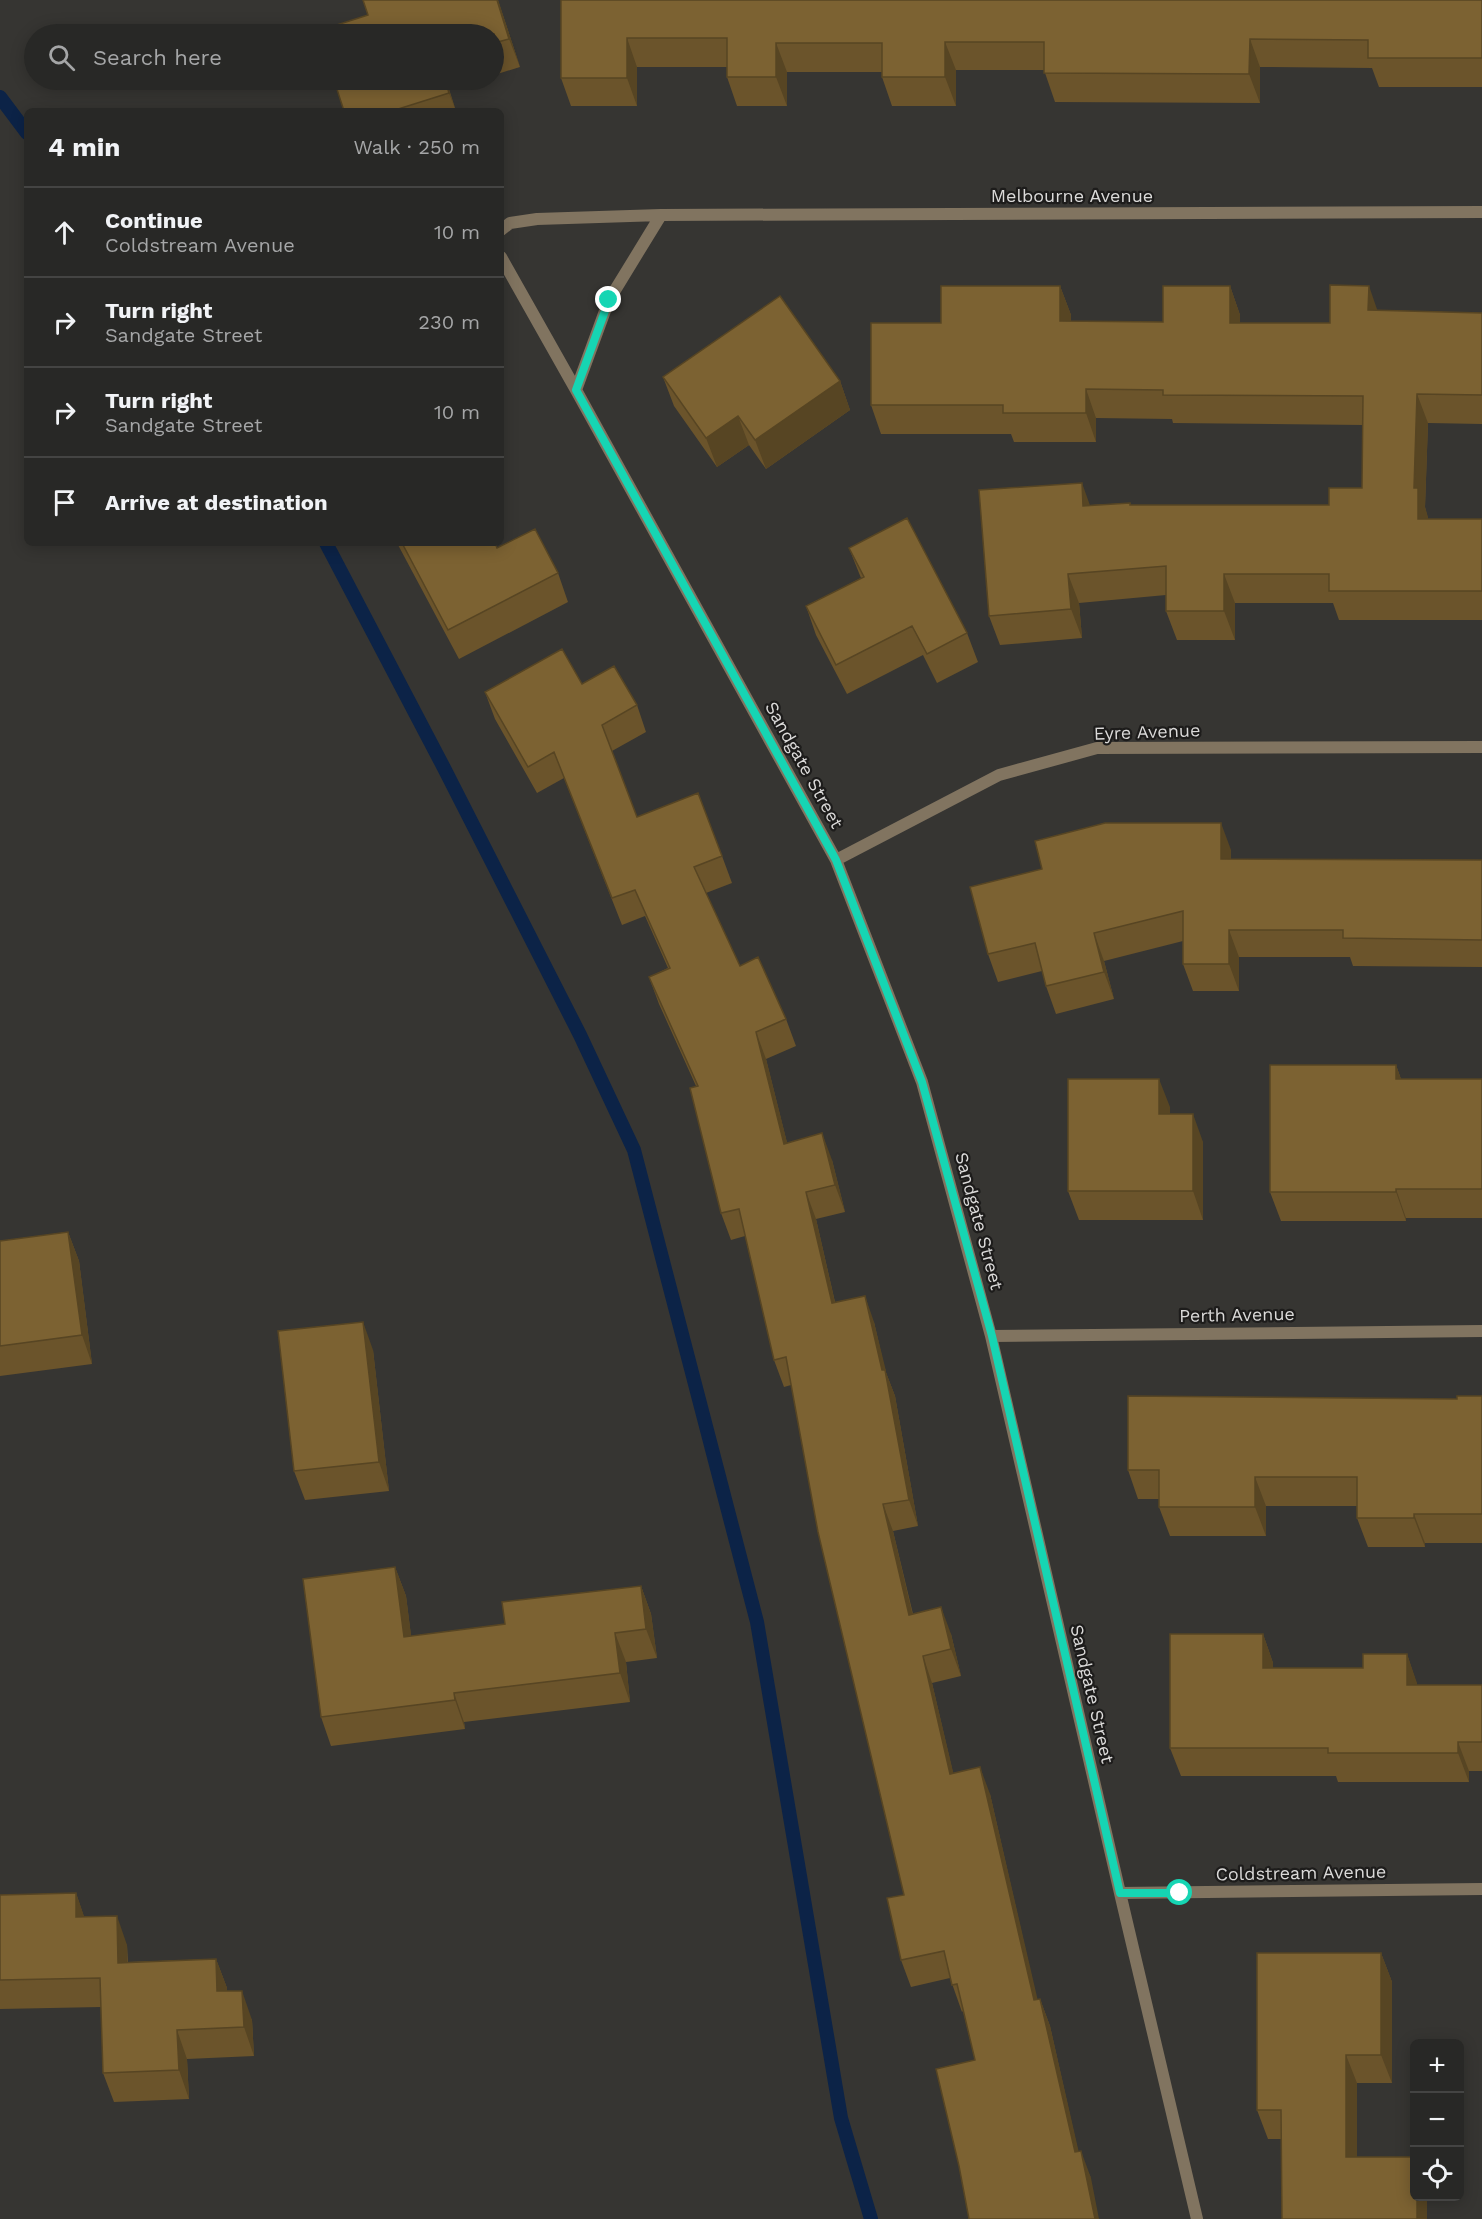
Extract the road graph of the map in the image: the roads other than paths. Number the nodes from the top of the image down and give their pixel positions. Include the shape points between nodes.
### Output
1 (1482, 212) edge
2 (662, 215) junction
3 (504, 228) edge
4 (504, 262) edge
5 (576, 390) junction
6 (1482, 747) edge
7 (836, 860) junction
8 (1482, 1331) edge
9 (992, 1336) junction
10 (1482, 1889) edge
11 (1120, 1893) junction
12 (1197, 2219) edge

1 - 2 street, Melbourne Avenue
2 - 3 street, Melbourne Avenue via 537,219
2 - 5 street via 609,300
4 - 5 street
5 - 7 street, Sandgate Street
6 - 7 street, Eyre Avenue via 1097,748 999,776
7 - 9 street, Sandgate Street via 922,1082
8 - 9 street, Perth Avenue
9 - 11 street, Sandgate Street
10 - 11 street, Coldstream Avenue
11 - 12 street, Sandgate Street

